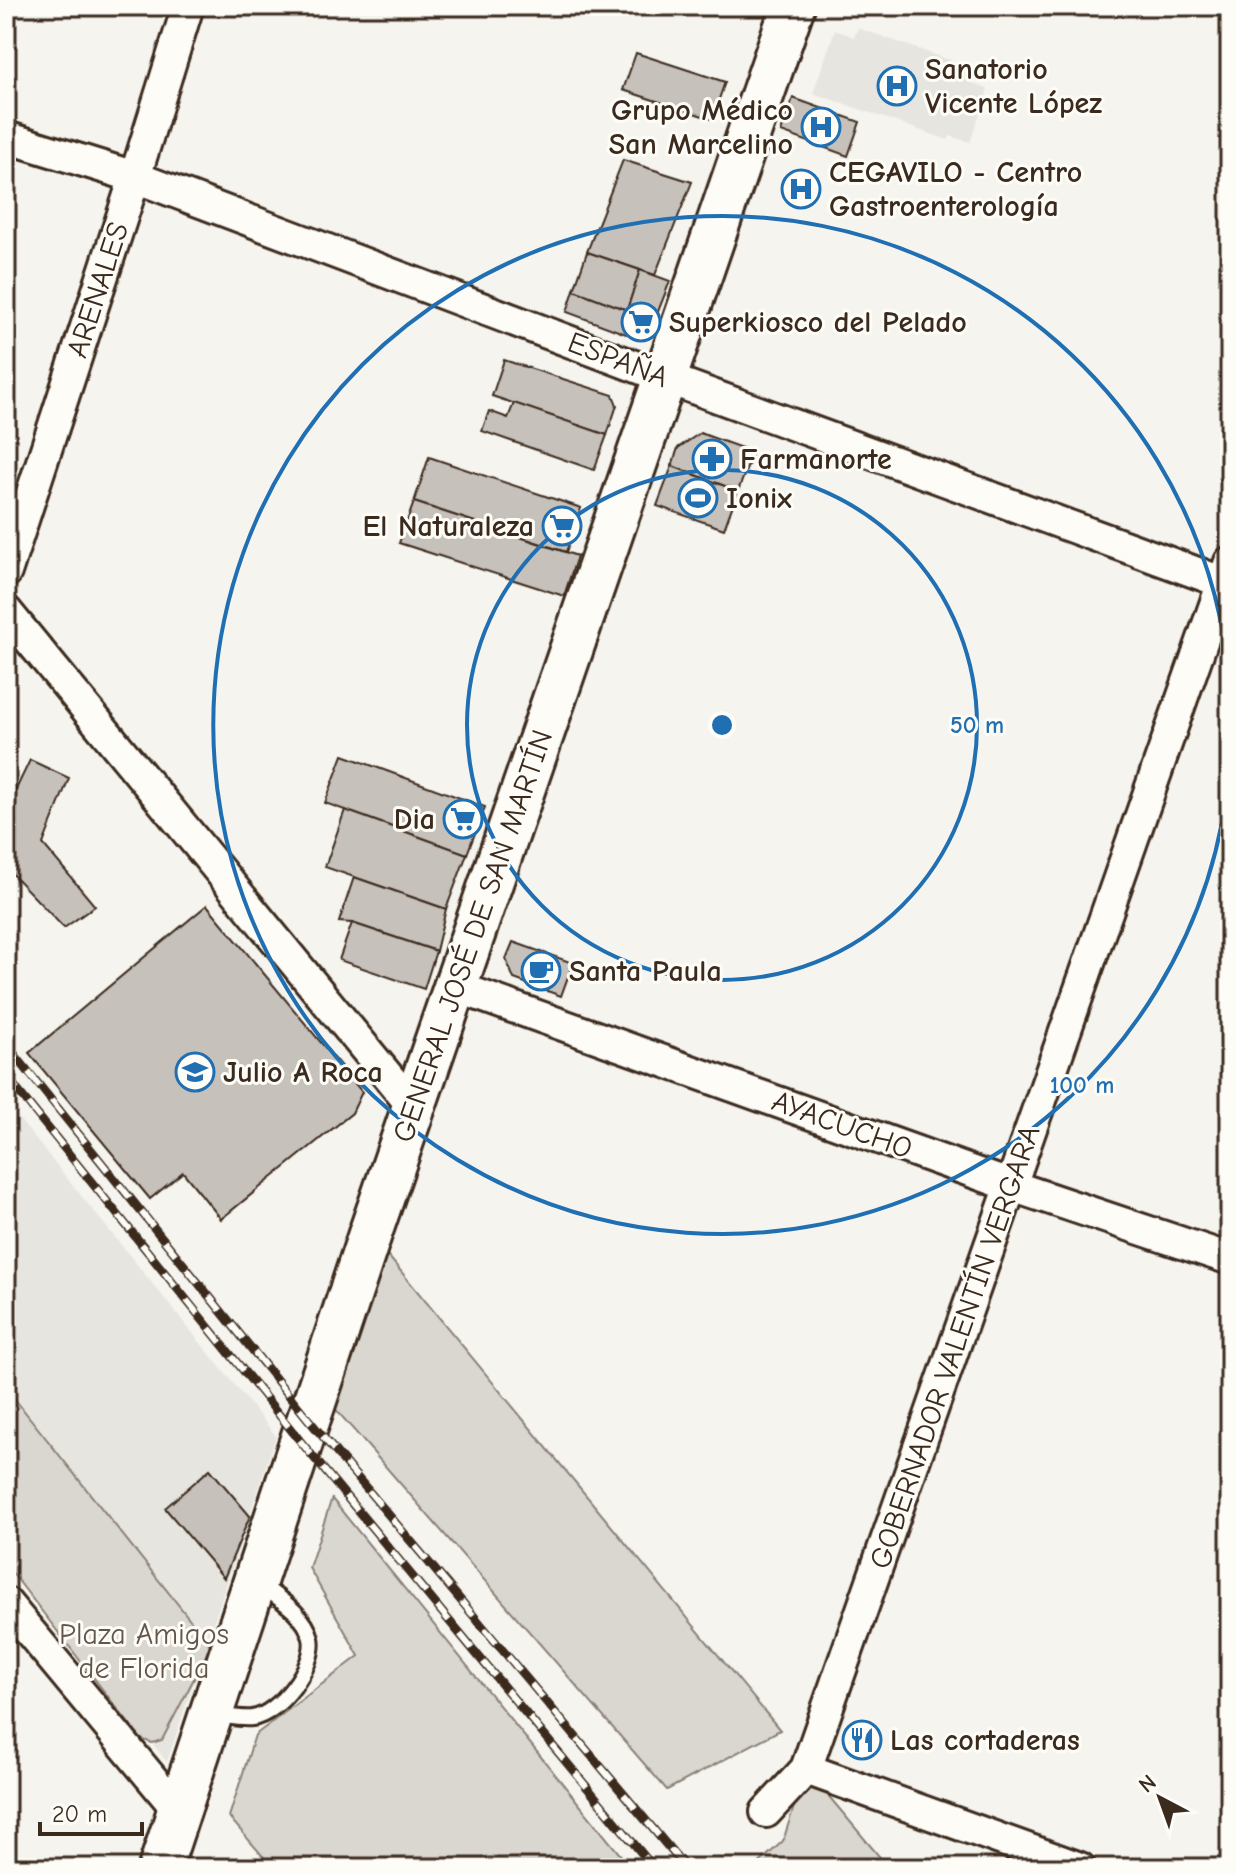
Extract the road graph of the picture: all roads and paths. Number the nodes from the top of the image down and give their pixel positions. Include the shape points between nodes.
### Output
1 (188, 6) edge
2 (793, 6) edge
3 (6, 137) edge
4 (135, 177) junction
5 (666, 378) junction
6 (6, 572) edge
7 (1228, 576) edge
8 (6, 611) edge
9 (454, 986) junction
10 (414, 1108) junction
11 (1012, 1186) junction
12 (1230, 1259) edge
13 (255, 1580) junction
14 (6, 1603) edge
15 (210, 1714) junction
16 (806, 1769) junction
17 (178, 1810) junction
18 (766, 1812) dead end
19 (160, 1868) edge
20 (1080, 1868) edge

1 - 4 street, ARENALES
2 - 5 street, GENERAL JOSÉ DE SAN MARTÍN
3 - 4 street, ESPAÑA
4 - 5 street, ESPAÑA
4 - 6 street, ARENALES
5 - 7 street, ESPAÑA
5 - 9 street, GENERAL JOSÉ DE SAN MARTÍN
7 - 11 street, GOBERNADOR VALENTÍN VERGARA
8 - 10 street
9 - 10 street, GENERAL JOSÉ DE SAN MARTÍN
9 - 11 street, AYACUCHO
10 - 13 street, GENERAL JOSÉ DE SAN MARTÍN
11 - 12 street, AYACUCHO
11 - 16 street, GOBERNADOR VALENTÍN VERGARA
13 - 15 street, GENERAL JOSÉ DE SAN MARTÍN
13 - 15 lane via 295,1611 304,1625 311,1637 308,1664 275,1706 254,1718
14 - 17 street
15 - 17 street, GENERAL JOSÉ DE SAN MARTÍN
16 - 18 street
16 - 20 street
17 - 19 street, GENERAL JOSÉ DE SAN MARTÍN

